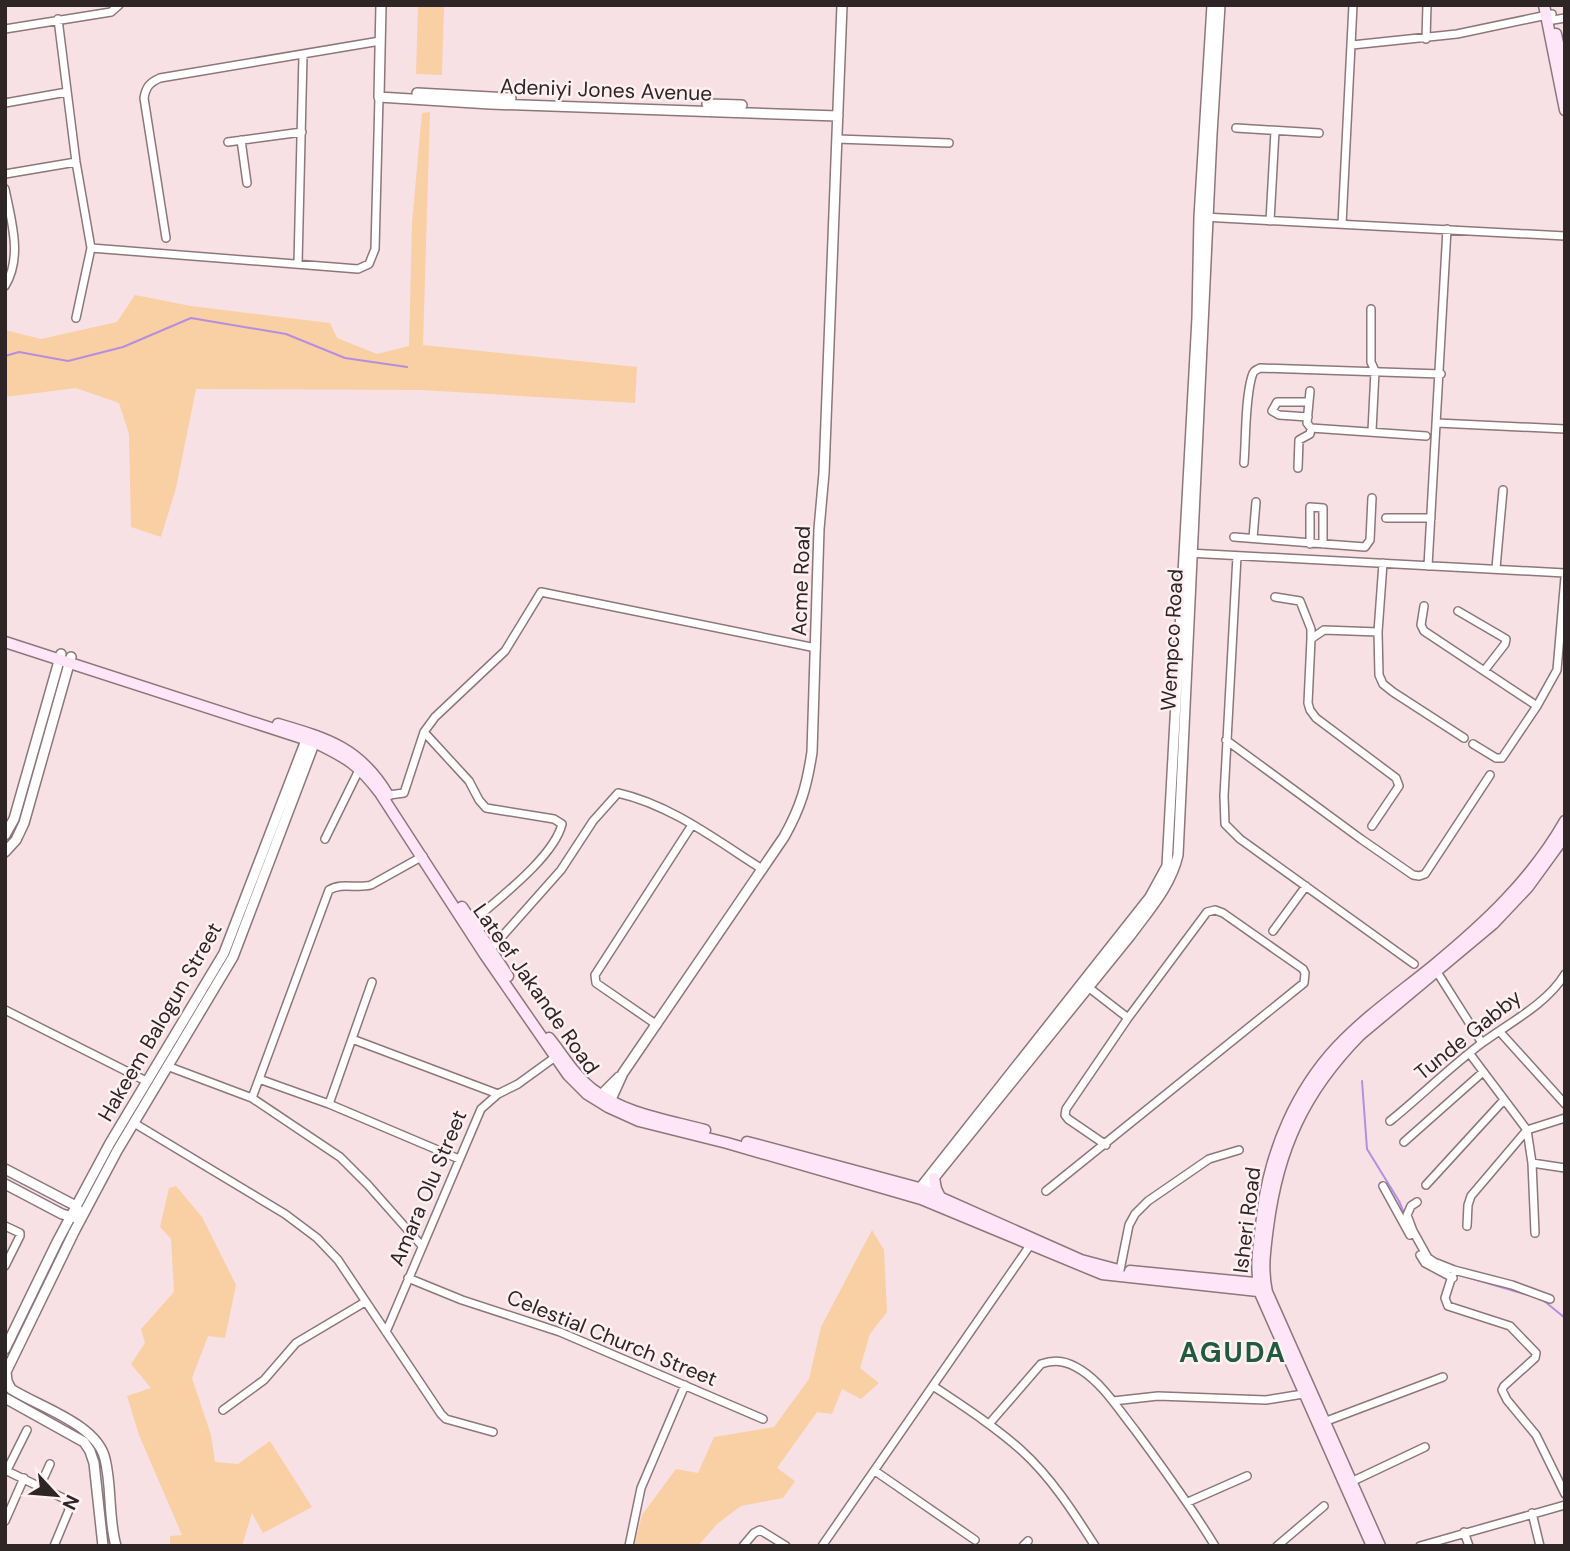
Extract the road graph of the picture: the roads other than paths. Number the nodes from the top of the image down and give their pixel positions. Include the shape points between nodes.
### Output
1 (118, 5) edge
2 (381, 5) edge
3 (842, 5) edge
4 (1212, 5) edge
5 (1220, 5) edge
6 (1353, 5) edge
7 (1427, 5) edge
8 (1549, 13) edge
9 (1565, 18) edge
10 (58, 19) junction
11 (5, 29) edge
12 (1426, 38) junction
13 (380, 41) junction
14 (1352, 45) junction
15 (303, 55) junction
16 (1565, 74) edge
17 (67, 92) junction
18 (379, 94) junction
19 (5, 103) edge
20 (1565, 110) edge
21 (838, 113) junction
22 (1236, 128) dead end
23 (1275, 131) junction
24 (302, 132) junction
25 (1319, 133) dead end
26 (837, 139) junction
27 (241, 140) junction
28 (228, 142) dead end
29 (949, 143) dead end
30 (76, 162) junction
31 (5, 174) edge
32 (247, 183) dead end
33 (5, 189) edge
34 (1204, 217) junction
35 (1270, 221) junction
36 (1342, 224) junction
37 (1447, 229) junction
38 (1565, 236) edge
39 (166, 238) dead end
40 (91, 248) junction
41 (298, 264) junction
42 (5, 286) edge
43 (1371, 309) dead end
44 (76, 318) dead end
45 (1375, 371) junction
46 (1441, 374) junction
47 (1310, 391) dead end
48 (1309, 402) junction
49 (1308, 416) junction
50 (1437, 423) junction
51 (1311, 428) junction
52 (1565, 429) edge
53 (1372, 431) junction
54 (1426, 436) dead end
55 (1244, 463) dead end
56 (1298, 468) dead end
57 (1503, 490) dead end
58 (1372, 498) dead end
59 (1256, 502) dead end
60 (1431, 518) junction
61 (1386, 519) dead end
62 (1234, 537) dead end
63 (1253, 538) junction
64 (1316, 544) junction
65 (1189, 553) junction
66 (1237, 556) junction
67 (1314, 560) junction
68 (1383, 563) junction
69 (1428, 566) junction
70 (1496, 568) junction
71 (1565, 575) edge
72 (1275, 597) dead end
73 (1424, 606) dead end
74 (1458, 611) dead end
75 (1378, 632) junction
76 (5, 636) edge
77 (1311, 639) junction
78 (5, 642) edge
79 (816, 648) junction
80 (65, 658) junction
81 (1562, 665) edge
82 (1485, 671) junction
83 (50, 694) junction
84 (61, 697) junction
85 (1537, 706) junction
86 (424, 732) junction
87 (311, 738) junction
88 (1464, 738) dead end
89 (1226, 740) junction
90 (1473, 744) dead end
91 (360, 768) junction
92 (1490, 775) dead end
93 (388, 795) junction
94 (1565, 821) edge
95 (692, 825) junction
96 (1373, 826) dead end
97 (5, 835) edge
98 (1565, 836) edge
99 (325, 839) dead end
100 (5, 852) edge
101 (423, 856) junction
102 (762, 869) junction
103 (1306, 886) junction
104 (1511, 901) junction
105 (472, 922) junction
106 (1273, 931) dead end
107 (1127, 933) junction
108 (490, 950) junction
109 (1414, 964) dead end
110 (1437, 972) junction
111 (1565, 974) edge
112 (372, 982) dead end
113 (1558, 985) junction
114 (1088, 987) junction
115 (1565, 992) edge
116 (5, 1010) edge
117 (1128, 1018) junction
118 (191, 1019) junction
119 (657, 1026) junction
120 (1500, 1032) junction
121 (352, 1039) junction
122 (1482, 1043) junction
123 (1470, 1054) junction
124 (558, 1055) junction
125 (167, 1066) junction
126 (1483, 1072) junction
127 (623, 1073) junction
128 (259, 1079) junction
129 (146, 1081) junction
130 (498, 1094) junction
131 (598, 1097) junction
132 (252, 1098) junction
133 (1503, 1101) junction
134 (329, 1104) junction
135 (609, 1104) junction
136 (1565, 1104) edge
137 (1565, 1118) edge
138 (1390, 1121) dead end
139 (134, 1123) junction
140 (1527, 1130) junction
141 (1404, 1142) dead end
142 (1106, 1145) junction
143 (1239, 1150) dead end
144 (459, 1159) junction
145 (1532, 1163) junction
146 (1565, 1168) edge
147 (5, 1170) edge
148 (934, 1178) junction
149 (5, 1184) edge
150 (1383, 1185) dead end
151 (1426, 1185) dead end
152 (39, 1186) junction
153 (1046, 1191) dead end
154 (920, 1194) junction
155 (940, 1197) junction
156 (33, 1199) junction
157 (1417, 1202) dead end
158 (76, 1206) junction
159 (70, 1217) junction
160 (82, 1218) junction
161 (5, 1226) edge
162 (1467, 1226) dead end
163 (1535, 1233) dead end
164 (1032, 1242) junction
165 (422, 1246) junction
166 (5, 1266) edge
167 (1120, 1270) junction
168 (1454, 1274) junction
169 (408, 1278) junction
170 (1213, 1287) junction
171 (1262, 1288) junction
172 (1550, 1299) dead end
173 (365, 1301) junction
174 (1270, 1317) junction
175 (386, 1332) junction
176 (5, 1349) edge
177 (1443, 1377) dead end
178 (685, 1385) junction
179 (933, 1386) junction
180 (1303, 1394) junction
181 (5, 1398) edge
182 (1113, 1401) junction
183 (223, 1410) dead end
184 (58, 1415) junction
185 (763, 1419) dead end
186 (1324, 1422) junction
187 (989, 1424) junction
188 (54, 1425) junction
189 (27, 1430) dead end
190 (493, 1432) dead end
191 (1425, 1447) dead end
192 (50, 1464) dead end
193 (6, 1470) edge
194 (875, 1471) junction
195 (1247, 1476) dead end
196 (24, 1478) junction
197 (1351, 1482) junction
198 (40, 1486) junction
199 (1565, 1494) edge
200 (1188, 1502) junction
201 (1565, 1505) edge
202 (1324, 1506) dead end
203 (1532, 1513) junction
204 (5, 1521) edge
205 (1464, 1532) junction
206 (975, 1540) dead end
207 (54, 1546) edge
208 (103, 1546) edge
209 (116, 1546) edge
210 (629, 1546) edge
211 (743, 1546) edge
212 (786, 1546) edge
213 (822, 1546) edge
214 (1095, 1546) edge
215 (1215, 1546) edge
216 (1277, 1546) edge
217 (1372, 1546) edge
218 (1380, 1546) edge
219 (1420, 1546) edge
220 (1469, 1546) edge
221 (1540, 1546) edge

1 - 10 street via 111,12
2 - 13 street
3 - 21 street, Acme Road
4 - 34 street, Wempco Road
5 - 34 street, Wempco Road
6 - 14 street
7 - 12 street
8 - 9 street
8 - 12 street
8 - 16 main road
8 - 20 main road
10 - 11 street
10 - 17 street
12 - 14 street
13 - 15 street
13 - 18 street
14 - 36 street
15 - 24 street
15 - 39 street via 160,78 146,86 144,98
17 - 19 street
17 - 30 street
18 - 21 street, Adeniyi Jones Avenue via 490,104
18 - 41 street via 373,257 358,269
21 - 26 street, Acme Road
22 - 23 street
23 - 25 street
23 - 35 street
24 - 27 street
24 - 41 street
26 - 29 street
26 - 79 street, Acme Road
27 - 28 street
27 - 32 street
30 - 31 street
30 - 40 street
33 - 42 street via 15,237 14,262
34 - 35 street
34 - 65 street, Wempco Road
35 - 36 street
36 - 37 street
37 - 38 street
37 - 46 street
40 - 41 street
40 - 44 street
43 - 45 street
45 - 46 street
45 - 53 street
45 - 55 street via 1255,370
46 - 50 street
47 - 48 street
48 - 49 street
48 - 49 street via 1277,402 1272,411
49 - 51 street
50 - 52 street
50 - 60 street
51 - 53 street
51 - 56 street via 1299,440
53 - 54 street
57 - 70 street
58 - 64 street via 1365,547
59 - 63 street
60 - 61 street
60 - 69 street
62 - 63 street
63 - 64 street
64 - 67 street
65 - 66 street
65 - 107 street, Wempco Road via 1167,866
66 - 67 street
66 - 89 street
67 - 68 street
68 - 69 street
68 - 75 street
69 - 70 street
70 - 71 street
71 - 81 street
72 - 77 street via 1300,601
73 - 82 street via 1424,631
74 - 82 street via 1506,639
75 - 77 street via 1324,630
75 - 88 street via 1383,684
76 - 80 main road, Lateef Jakande Road
77 - 96 street via 1310,710 1398,782
78 - 80 main road, Lateef Jakande Road
79 - 86 street via 541,592 505,651
79 - 102 street, Acme Road via 807,781 797,813
80 - 83 street
80 - 84 street
80 - 87 main road, Lateef Jakande Road
81 - 85 street
82 - 85 street
83 - 84 street
83 - 97 street via 14,819
84 - 100 street via 21,831
85 - 90 street via 1502,758
86 - 93 street via 405,790
86 - 105 street via 469,781 486,808 562,824 529,871
87 - 91 main road, Lateef Jakande Road
87 - 93 main road, Lateef Jakande Road via 357,756
87 - 118 street, Hakeem Balogun Street via 233,957
89 - 92 street via 1419,876 1425,874
89 - 103 street via 1225,824
91 - 99 street
91 - 101 main road, Lateef Jakande Road
93 - 105 main road, Lateef Jakande Road
94 - 104 main road, Isheri Road
95 - 102 street
95 - 108 street via 652,803 618,793 561,870
95 - 119 street via 596,975 596,983
98 - 104 main road, Isheri Road
101 - 124 main road, Lateef Jakande Road via 485,955
101 - 128 street via 372,885 340,885 329,890
102 - 119 street, Acme Road
103 - 106 street
103 - 109 street
104 - 110 main road, Isheri Road
104 - 171 main road, Isheri Road via 1354,1030 1301,1097 1269,1174 1257,1258
105 - 108 main road, Lateef Jakande Road
107 - 114 street, Wempco Road
107 - 154 street, Wempco Road
108 - 124 main road, Lateef Jakande Road
110 - 122 street
110 - 171 main road, Isheri Road via 1360,1035 1328,1071 1302,1111 1272,1194
111 - 113 street, Tunde Gabby
112 - 121 street
113 - 115 street
113 - 120 street, Tunde Gabby
114 - 117 street
114 - 148 street, Wempco Road
116 - 129 street
117 - 142 street via 1066,1109 1068,1119
117 - 142 street via 1207,912 1223,913 1305,973 1304,983
118 - 125 street, Hakeem Balogun Street
118 - 129 street, Hakeem Balogun Street
119 - 127 street, Acme Road
120 - 122 street, Tunde Gabby
120 - 136 street
121 - 130 street
121 - 134 street
122 - 123 street, Tunde Gabby
123 - 126 street
123 - 138 street, Tunde Gabby
124 - 130 street, Amara Olu Street
124 - 131 main road, Lateef Jakande Road via 568,1075 587,1094
125 - 132 street, Hakeem Balogun Street
125 - 139 street, Hakeem Balogun Street
126 - 133 street
126 - 141 street
127 - 131 street
127 - 135 street, Acme Road
128 - 132 street
128 - 134 street
129 - 158 street, Hakeem Balogun Street
130 - 144 street, Amara Olu Street via 481,1109
131 - 135 main road, Lateef Jakande Road
132 - 165 street, Hakeem Balogun Street via 340,1157
133 - 140 street
133 - 151 street
134 - 144 street
135 - 154 main road, Lateef Jakande Road
137 - 140 street
139 - 160 street, Hakeem Balogun Street
139 - 173 street via 304,1227 338,1260
140 - 145 street
140 - 162 street via 1471,1196
142 - 153 street
143 - 167 street via 1209,1159 1135,1214
144 - 165 street, Amara Olu Street
145 - 146 street
145 - 163 street
147 - 152 street
148 - 154 street, Wempco Road
148 - 155 main road
149 - 156 street
150 - 168 street via 1425,1263
152 - 156 street
152 - 158 street
154 - 155 main road, Lateef Jakande Road
154 - 164 main road, Lateef Jakande Road
155 - 164 main road, Lateef Jakande Road
156 - 159 street
157 - 168 street via 1407,1214 1413,1231 1428,1258
158 - 159 street, Hakeem Balogun Street
158 - 160 street
159 - 160 street
159 - 176 street, Hakeem Balogun Street
160 - 184 street, Hakeem Balogun Street via 6,1372 11,1389
161 - 166 street via 20,1236
164 - 167 main road, Lateef Jakande Road
164 - 170 main road, Lateef Jakande Road via 1102,1274
164 - 179 street
165 - 169 street, Amara Olu Street
167 - 171 main road, Lateef Jakande Road
168 - 172 street via 1502,1282
168 - 199 street via 1444,1298 1448,1306 1510,1326 1536,1353 1502,1390 1536,1435
169 - 175 street, Amara Olu Street
169 - 178 street, Celestial Church Street via 560,1332
170 - 171 main road, Lateef Jakande Road
170 - 174 main road via 1255,1299
171 - 174 main road, Isheri Road
171 - 186 main road, Isheri Road
173 - 175 street
173 - 183 street via 296,1343 264,1380
174 - 180 main road, Isheri Road
175 - 190 street via 446,1419
177 - 186 street
178 - 185 street, Celestial Church Street
178 - 210 street via 640,1488
179 - 187 street
179 - 194 street
180 - 182 street via 1266,1401 1158,1396
180 - 217 main road, Isheri Road
181 - 188 street
182 - 187 street via 1081,1370 1052,1360 1041,1364
182 - 200 street
184 - 188 street
184 - 209 street, Hakeem Balogun Street via 91,1434 105,1457
186 - 197 main road, Isheri Road
187 - 214 street via 1049,1481
188 - 208 street via 84,1442 90,1451
189 - 193 street
191 - 197 street
192 - 198 street
193 - 196 street
194 - 206 street
194 - 213 street
195 - 200 street
196 - 198 street
196 - 204 street
197 - 218 main road, Isheri Road
198 - 207 street via 63,1497 68,1505
200 - 215 street
201 - 203 street
202 - 216 street
203 - 205 street
203 - 221 street
205 - 219 street
205 - 220 street
211 - 212 street via 761,1530

